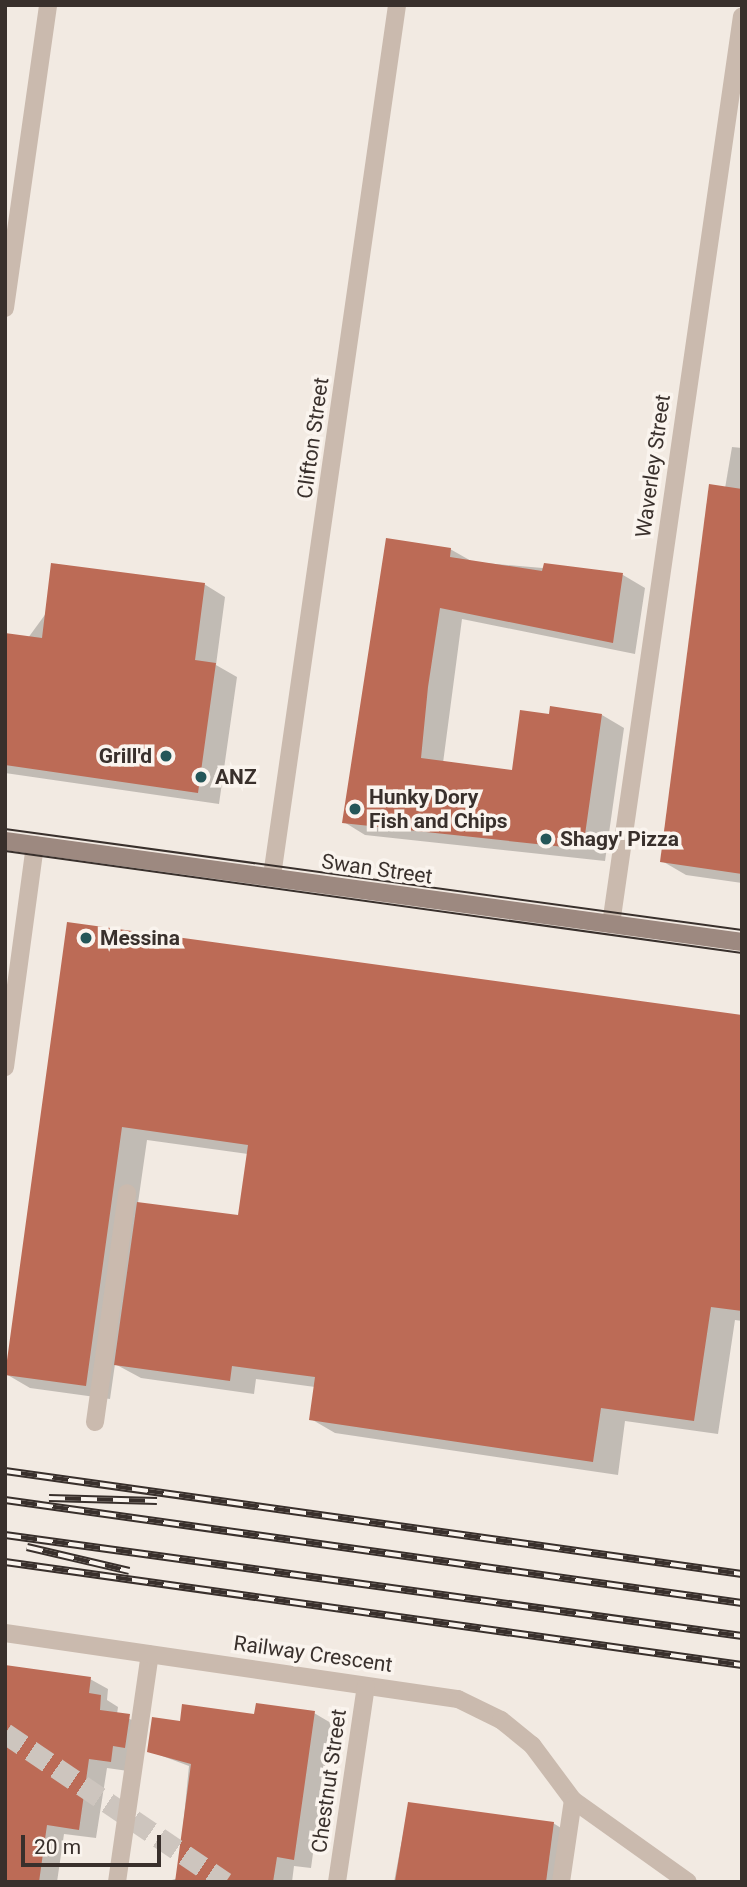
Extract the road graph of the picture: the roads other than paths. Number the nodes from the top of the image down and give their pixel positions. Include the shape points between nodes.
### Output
1 (48, 5) edge
2 (397, 5) edge
3 (742, 16) edge
4 (5, 308) edge
5 (5, 841) edge
6 (35, 845) junction
7 (272, 876) junction
8 (611, 924) junction
9 (742, 942) edge
10 (5, 1067) edge
11 (127, 1193) dead end
12 (95, 1422) dead end
13 (5, 1633) edge
14 (150, 1654) junction
15 (366, 1686) junction
16 (573, 1800) junction
17 (117, 1882) edge
18 (337, 1882) edge
19 (561, 1882) edge
20 (688, 1882) edge

1 - 4 street
2 - 7 street, Clifton Street
3 - 8 street, Waverley Street
5 - 6 main road, Swan Street
6 - 7 main road, Swan Street
6 - 10 street
7 - 8 main road, Swan Street
8 - 9 main road, Swan Street
11 - 12 street
13 - 14 street, Railway Crescent
14 - 15 street, Railway Crescent
14 - 17 street
15 - 16 street, Railway Crescent via 423,1689 501,1720 532,1745
15 - 18 street, Chestnut Street
16 - 19 street
16 - 20 street, Railway Crescent

